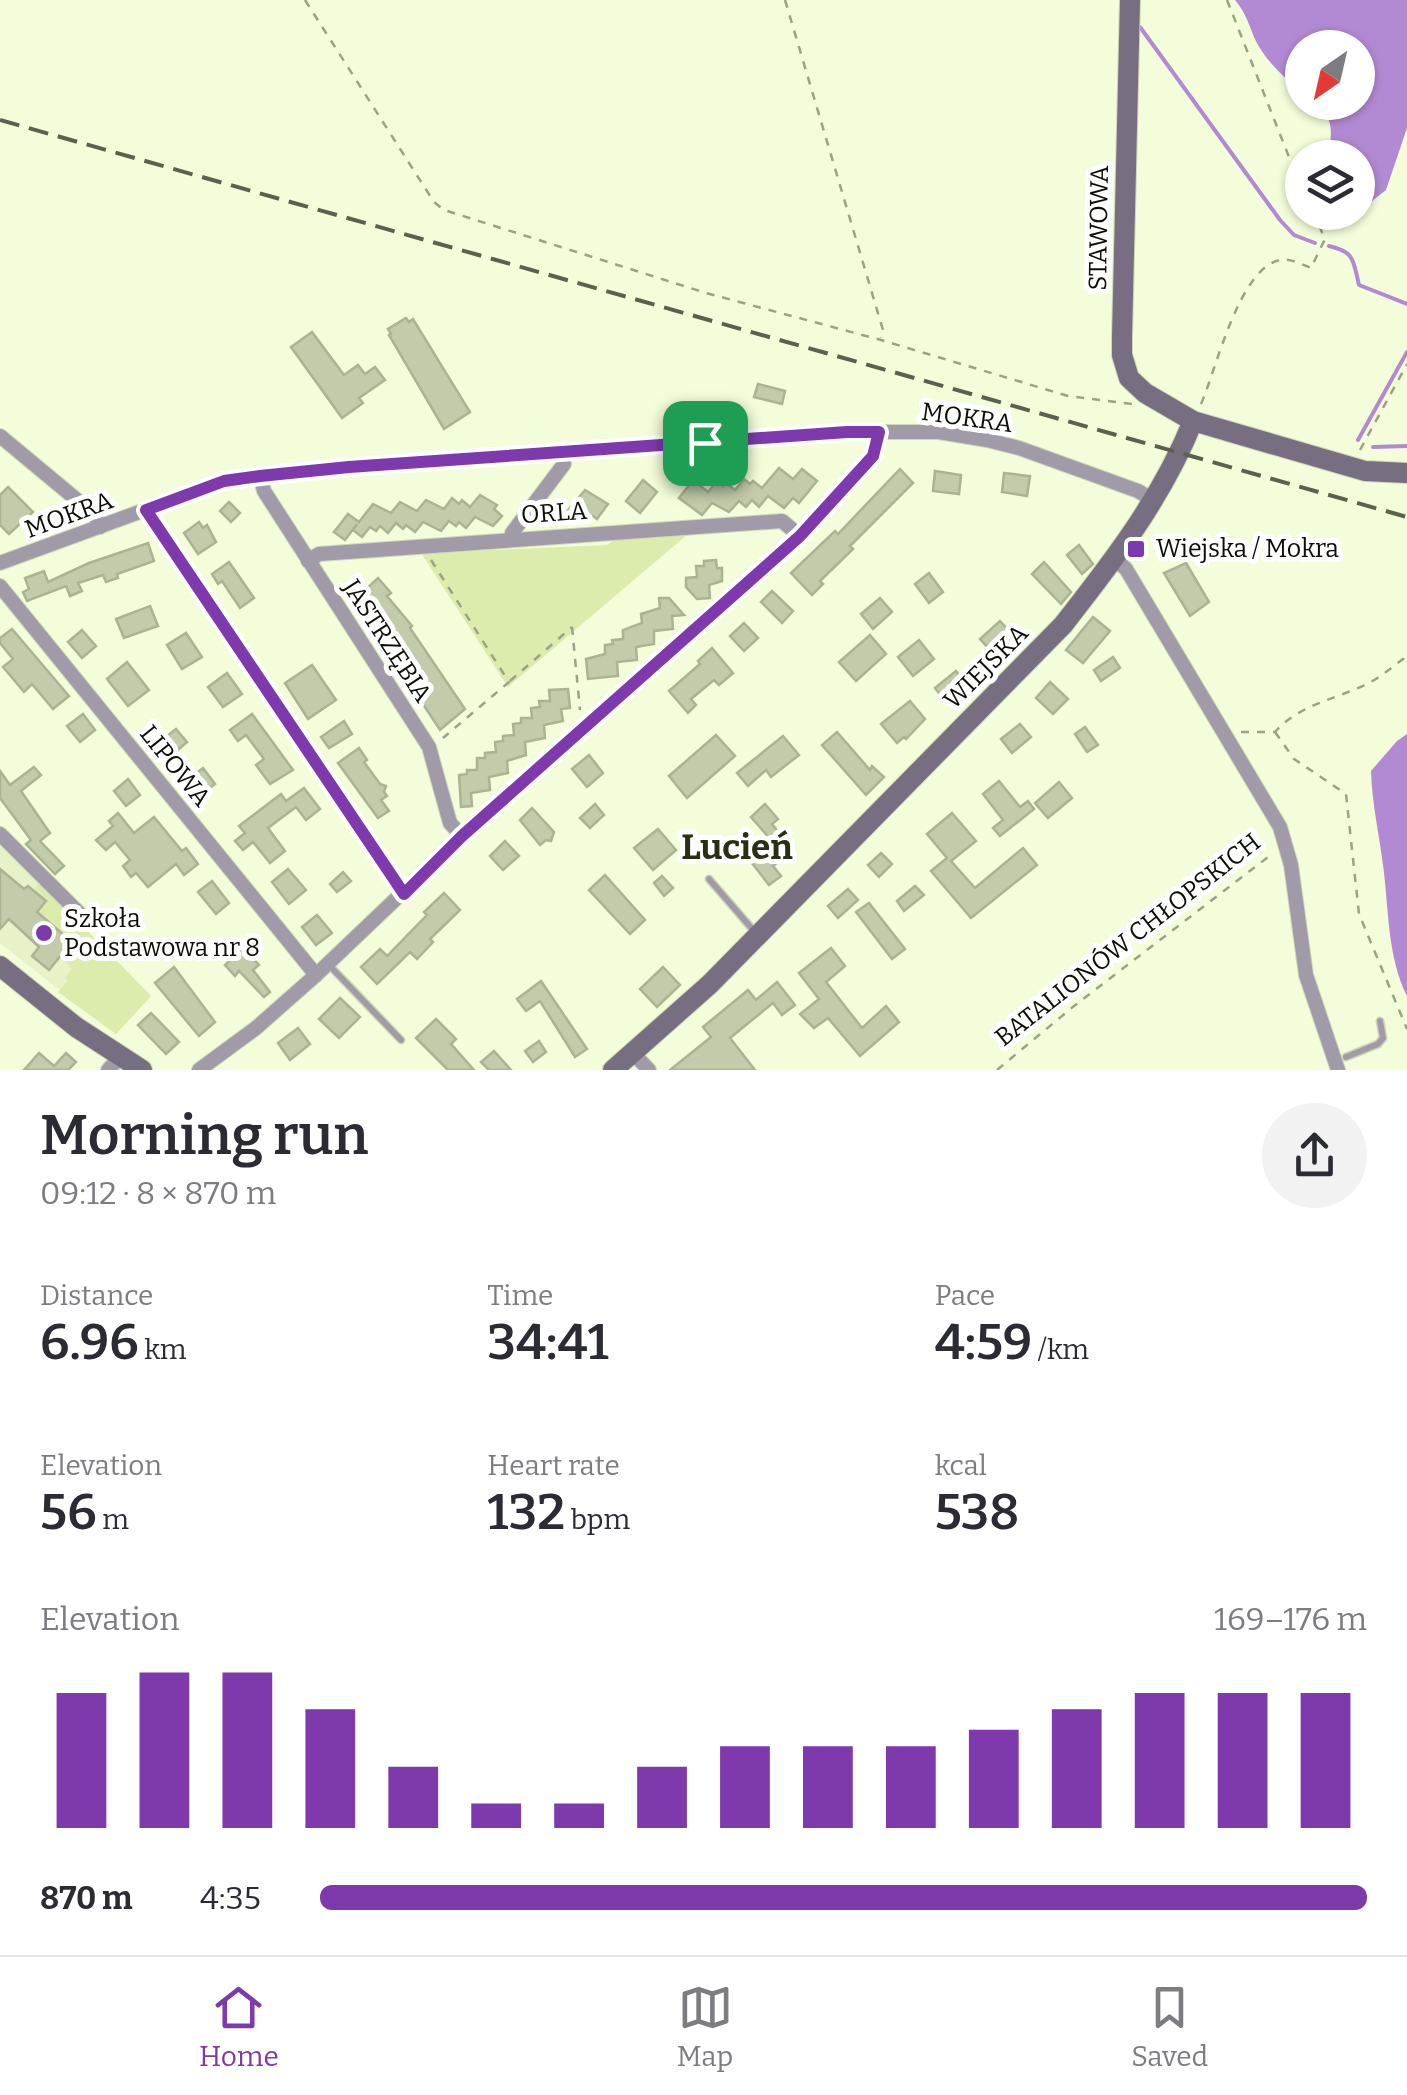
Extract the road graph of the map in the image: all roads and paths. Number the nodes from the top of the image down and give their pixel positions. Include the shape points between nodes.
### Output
1 (306, 0) edge
2 (785, 0) edge
3 (1130, 0) edge
4 (1227, 0) edge
5 (1285, 147) edge
6 (1321, 230) edge
7 (881, 340) junction
8 (1407, 364) edge
9 (1145, 393) junction
10 (1193, 421) junction
11 (879, 432) junction
12 (0, 436) edge
13 (562, 454) junction
14 (1354, 468) junction
15 (1407, 473) edge
16 (260, 476) junction
17 (1155, 500) junction
18 (146, 510) junction
19 (100, 526) junction
20 (800, 536) junction
21 (511, 539) junction
22 (421, 545) junction
23 (1114, 559) junction
24 (308, 560) junction
25 (0, 564) edge
26 (0, 586) edge
27 (1407, 660) edge
28 (509, 682) junction
29 (586, 726) junction
30 (1275, 732) junction
31 (1226, 738) junction
32 (429, 747) junction
33 (0, 834) edge
34 (462, 836) junction
35 (1286, 846) junction
36 (709, 879) dead end
37 (404, 894) junction
38 (82, 916) dead end
39 (759, 935) junction
40 (0, 966) edge
41 (322, 969) junction
42 (1380, 1020) dead end
43 (1407, 1030) edge
44 (401, 1040) dead end
45 (642, 1062) edge
46 (115, 1063) edge
47 (1342, 1064) edge
48 (142, 1070) edge
49 (199, 1070) edge
50 (613, 1070) edge
51 (998, 1070) edge

1 - 7 path via 444,210 706,294
2 - 7 path
3 - 9 street, STAWOWA via 1122,355 1129,378
4 - 5 path
6 - 10 path via 1325,240 1311,268 1282,259 1252,279
7 - 9 path via 1068,396 1126,406
8 - 14 path
9 - 10 street
10 - 14 street
10 - 17 street, WIEJSKA
11 - 13 street, MOKRA
11 - 17 street, MOKRA via 939,432 1003,444
11 - 20 street via 873,456
12 - 19 street
13 - 16 street, MOKRA
13 - 21 street via 564,464
14 - 15 street
16 - 18 street, MOKRA via 224,481
16 - 24 street, JASTRZĘBIA
17 - 23 street, WIEJSKA
18 - 19 street, MOKRA
18 - 37 street
19 - 25 street, MOKRA
20 - 21 street, ORLA via 782,520
20 - 29 street
21 - 22 street, ORLA
22 - 24 street, ORLA
22 - 28 path
23 - 31 street, BATALIONÓW CHŁOPSKICH
23 - 39 street, WIEJSKA via 1062,624
24 - 32 street, JASTRZĘBIA
26 - 41 street, LIPOWA
27 - 30 path via 1304,708
28 - 29 path via 572,627
28 - 32 path
29 - 34 street
30 - 31 path
30 - 43 path via 1294,758 1346,794 1359,914
31 - 35 street, BATALIONÓW CHŁOPSKICH
32 - 34 street, JASTRZĘBIA via 450,823
33 - 38 street
34 - 37 street
35 - 47 street, BATALIONÓW CHŁOPSKICH via 1306,975
35 - 51 path, BATALIONÓW CHŁOPSKICH
36 - 39 lane
37 - 41 street
39 - 45 street, WIEJSKA
40 - 46 street
41 - 44 lane
41 - 49 street
42 - 47 lane via 1384,1038
45 - 50 street, WIEJSKA
46 - 48 street

